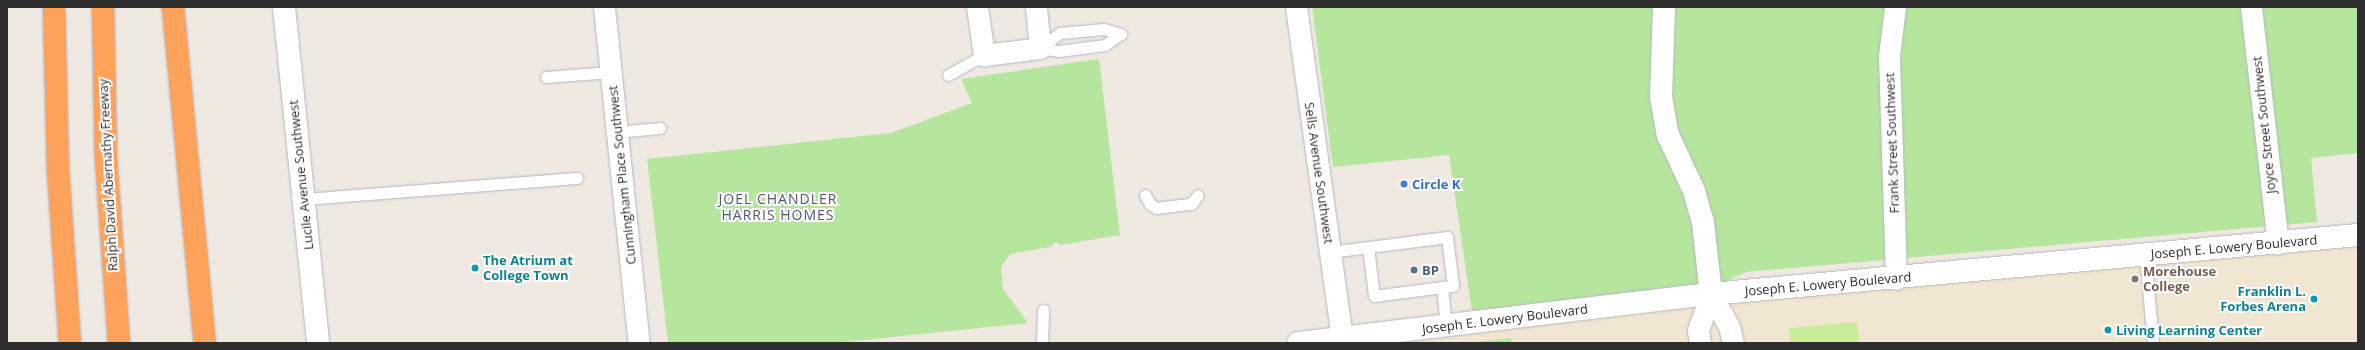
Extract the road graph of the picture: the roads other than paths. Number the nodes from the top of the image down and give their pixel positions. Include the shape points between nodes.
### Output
1 (54, 7) edge
2 (103, 7) edge
3 (173, 7) edge
4 (284, 7) edge
5 (604, 7) edge
6 (978, 7) edge
7 (1036, 7) edge
8 (1296, 7) edge
9 (1664, 7) edge
10 (1895, 7) edge
11 (2251, 7) edge
12 (1040, 48) junction
13 (984, 55) junction
14 (611, 72) junction
15 (948, 75) dead end
16 (546, 77) dead end
17 (660, 128) dead end
18 (617, 132) junction
19 (577, 178) dead end
20 (1145, 194) dead end
21 (1198, 195) dead end
22 (303, 199) junction
23 (2358, 235) edge
24 (2278, 243) junction
25 (1368, 248) junction
26 (1330, 252) junction
27 (2145, 255) junction
28 (1896, 279) junction
29 (1442, 287) junction
30 (1711, 294) junction
31 (1043, 310) dead end
32 (1446, 326) junction
33 (1342, 339) junction
34 (316, 341) edge
35 (70, 343) edge
36 (119, 343) edge
37 (205, 343) edge
38 (639, 343) edge
39 (1042, 343) edge
40 (1298, 343) edge
41 (1700, 343) edge
42 (1733, 343) edge
43 (2153, 343) edge

1 - 35 highway via 58,169
2 - 36 highway, Ralph David Abernathy Freeway via 105,150
3 - 37 highway
4 - 22 main road, Lucile Avenue Southwest
5 - 14 street, Cunningham Place Southwest
6 - 13 street
7 - 12 street
8 - 26 street, Sells Avenue Southwest
9 - 30 main road via 1662,97 1668,135 1694,191 1703,222
10 - 28 street, Frank Street Southwest via 1889,56
11 - 24 street, Joyce Street Southwest
12 - 12 lane via 1059,51 1105,45 1121,34 1104,29 1060,33
12 - 13 street
13 - 15 lane
14 - 16 lane
14 - 18 street, Cunningham Place Southwest
17 - 18 lane
18 - 38 street, Cunningham Place Southwest
19 - 22 lane
20 - 21 lane via 1150,204 1156,208 1191,204
22 - 34 main road, Lucile Avenue Southwest
23 - 24 main road, Joseph E. Lowery Boulevard
24 - 27 main road, Joseph E. Lowery Boulevard
25 - 26 lane
25 - 29 lane via 1374,296
25 - 29 lane via 1447,237 1453,286
26 - 33 street, Sells Avenue Southwest
27 - 28 main road, Joseph E. Lowery Boulevard
27 - 43 lane
28 - 30 main road, Joseph E. Lowery Boulevard
29 - 32 lane
30 - 32 main road, Joseph E. Lowery Boulevard
30 - 41 street via 1698,330
30 - 42 street via 1729,326
31 - 39 lane
32 - 33 main road, Joseph E. Lowery Boulevard
33 - 40 main road, Joseph E. Lowery Boulevard

